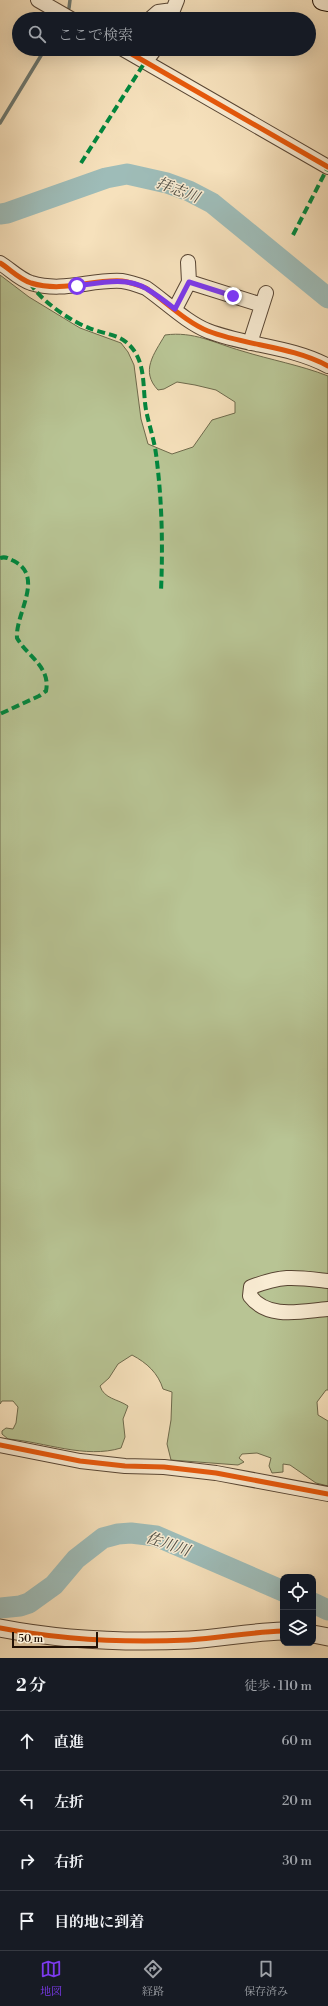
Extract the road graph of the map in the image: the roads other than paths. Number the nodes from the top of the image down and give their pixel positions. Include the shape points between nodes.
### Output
1 (38, 0) edge
2 (177, 0) edge
3 (323, 0) edge
4 (328, 2) edge
5 (59, 12) edge
6 (158, 12) edge
7 (135, 56) edge
8 (150, 56) edge
9 (145, 62) junction
10 (328, 167) edge
11 (188, 262) dead end
12 (0, 263) edge
13 (189, 282) junction
14 (175, 309) junction
15 (250, 343) junction
16 (328, 366) edge
17 (328, 1281) edge
18 (328, 1309) edge
19 (0, 1445) edge
20 (328, 1494) edge
21 (0, 1628) edge
22 (280, 1631) edge
23 (316, 1635) edge
24 (328, 1637) edge

1 - 5 street
2 - 6 street via 173,10
3 - 4 main road
7 - 9 street
8 - 9 street
9 - 10 street
11 - 13 street
12 - 14 street via 30,283 49,287 65,288 115,282 134,284 146,288
13 - 14 street
13 - 15 street via 264,299
14 - 15 street via 206,330
15 - 16 street via 283,350
17 - 18 street via 294,1277 276,1278 251,1287 250,1296 257,1305 267,1310 294,1313
19 - 20 street via 87,1462 164,1467
21 - 22 street via 60,1638 93,1640 190,1640
23 - 24 street

